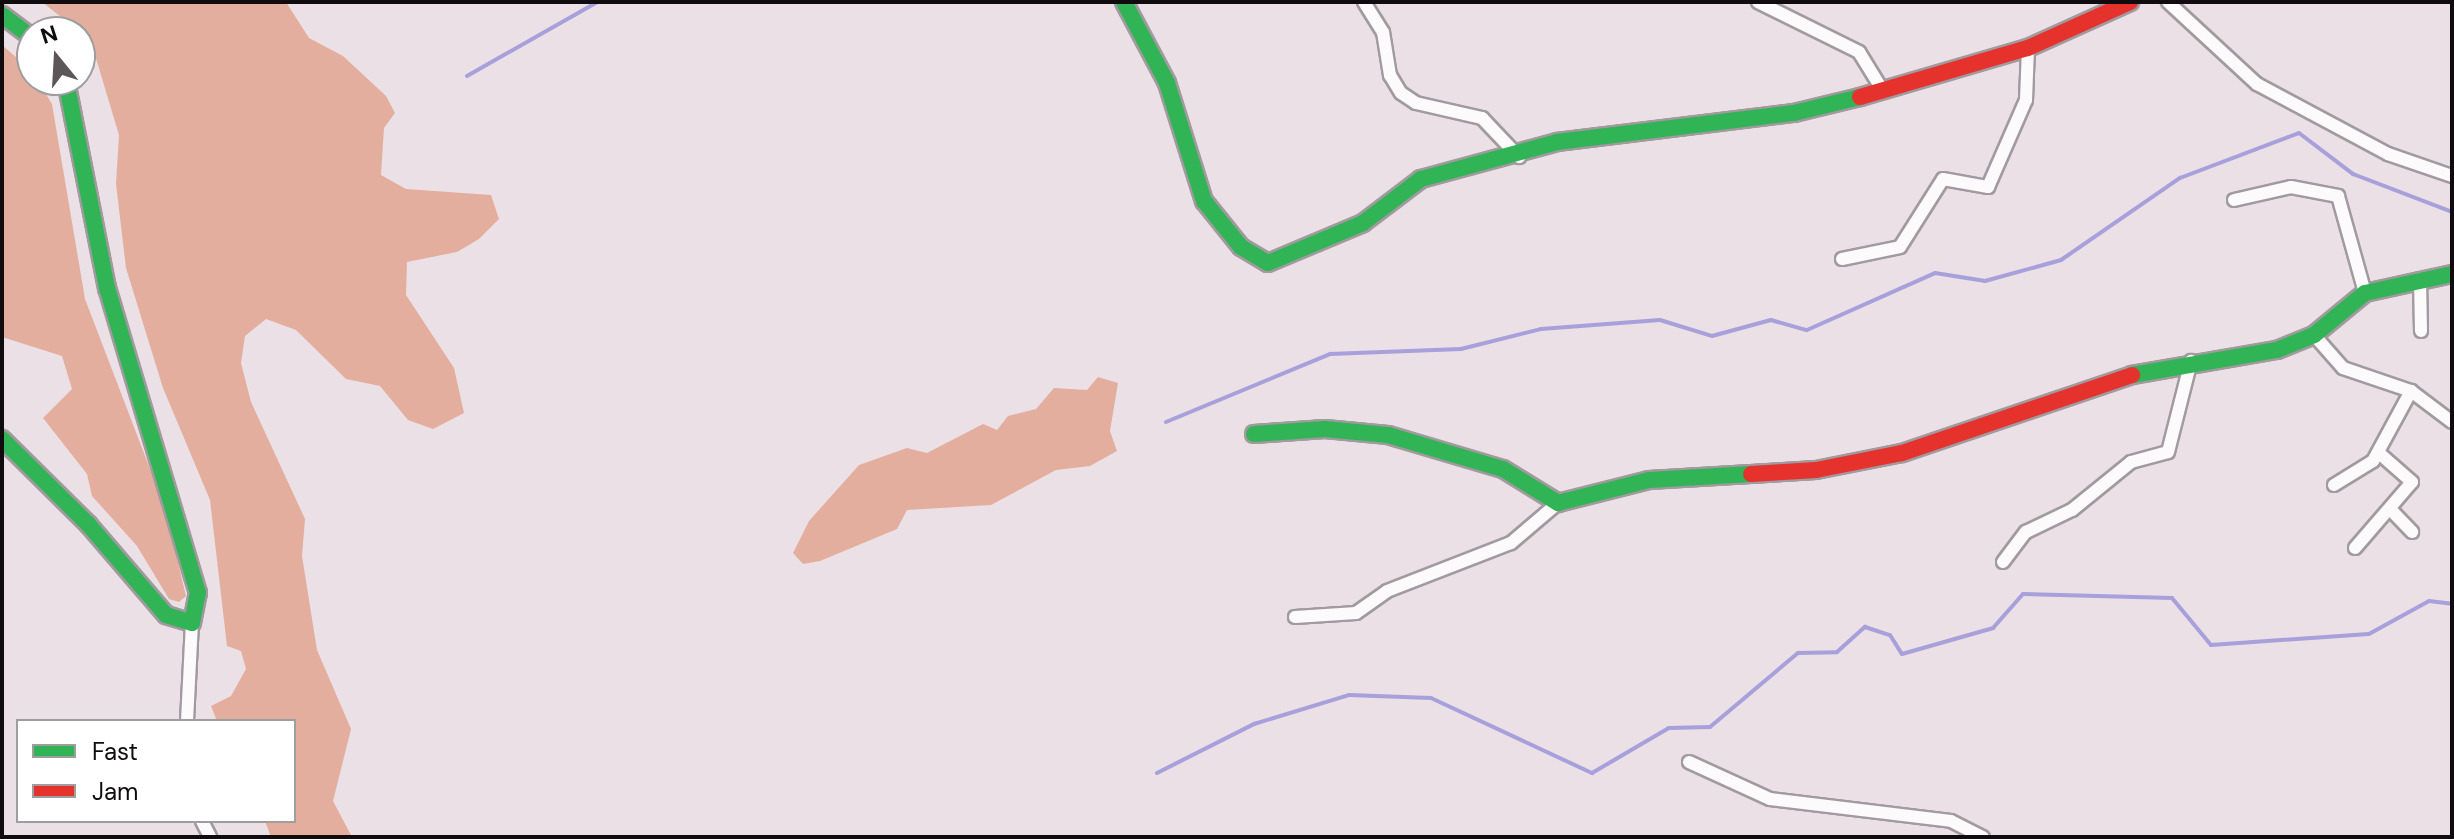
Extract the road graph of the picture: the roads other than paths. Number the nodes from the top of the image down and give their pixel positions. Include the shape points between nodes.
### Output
1 (1124, 2) edge
2 (1364, 2) edge
3 (1758, 2) edge
4 (2130, 2) edge
5 (2168, 2) edge
6 (2028, 48) junction
7 (1883, 91) junction
8 (69, 96) edge
9 (1519, 157) junction
10 (2452, 176) edge
11 (2234, 200) dead end
12 (1842, 259) dead end
13 (2452, 274) edge
14 (2420, 279) junction
15 (2365, 293) junction
16 (2421, 331) dead end
17 (2314, 335) junction
18 (2191, 361) junction
19 (2411, 391) junction
20 (2452, 422) edge
21 (1254, 434) dead end
22 (2, 439) edge
23 (2379, 453) junction
24 (2334, 485) dead end
25 (1558, 503) junction
26 (2390, 509) junction
27 (2412, 532) dead end
28 (2355, 548) dead end
29 (2003, 562) dead end
30 (1295, 617) dead end
31 (192, 623) junction
32 (187, 719) edge
33 (1689, 762) dead end
34 (1983, 837) edge

1 - 9 street via 1148,37 1167,83 1194,181 1257,261 1278,261 1363,223 1421,179
2 - 9 street via 1383,32 1390,75 1401,93 1416,103 1482,118
3 - 7 street via 1859,52
4 - 6 street
5 - 10 street via 2257,84 2388,154
6 - 7 street
6 - 12 street via 2026,100 1988,187 1943,179 1900,247
7 - 9 street via 1794,113 1557,142
8 - 31 street via 107,288 198,593
11 - 15 street via 2291,187 2338,196
13 - 14 street
14 - 15 street
14 - 16 street
15 - 17 street
17 - 18 street via 2277,350
17 - 19 street via 2343,368
18 - 25 street via 2114,379 1974,430 1858,463 1649,480
18 - 29 street via 2168,452 2131,462 2072,510 2026,532
19 - 20 street
19 - 23 street
21 - 25 street via 1325,429 1388,435 1515,474
22 - 31 street via 88,524 166,615
23 - 24 street via 2352,479
23 - 26 street via 2411,478
25 - 30 street via 1511,543 1387,591 1356,613
26 - 27 street
26 - 28 street
31 - 32 street
33 - 34 street via 1770,799 1951,821

